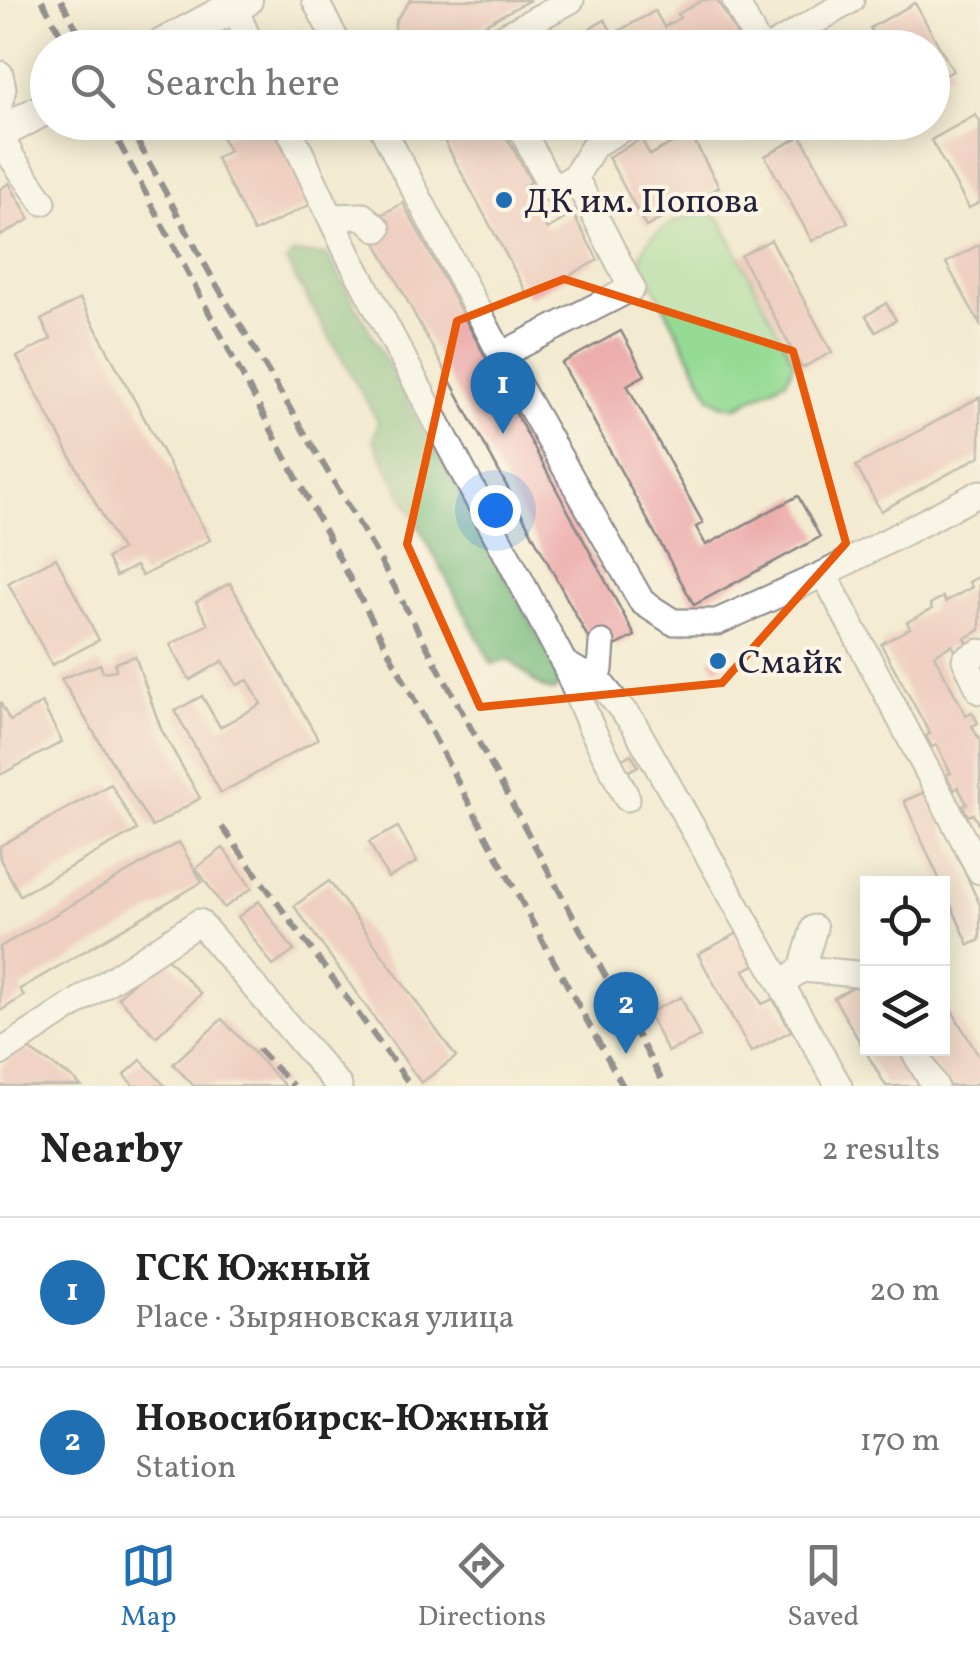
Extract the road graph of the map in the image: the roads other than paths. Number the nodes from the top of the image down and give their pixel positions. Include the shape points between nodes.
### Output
1 (315, 0) edge
2 (571, 0) edge
3 (734, 0) edge
4 (850, 0) edge
5 (220, 7) edge
6 (184, 30) edge
7 (238, 30) edge
8 (331, 30) edge
9 (516, 30) edge
10 (750, 30) edge
11 (800, 30) edge
12 (0, 74) edge
13 (15, 119) edge
14 (294, 140) edge
15 (388, 140) edge
16 (527, 140) edge
17 (601, 140) edge
18 (575, 177) junction
19 (43, 202) dead end
20 (330, 216) junction
21 (378, 229) dead end
22 (501, 355) junction
23 (980, 493) edge
24 (824, 574) junction
25 (602, 643) dead end
26 (980, 652) edge
27 (564, 664) junction
28 (588, 677) junction
29 (980, 691) edge
30 (626, 798) dead end
31 (980, 871) edge
32 (814, 928) dead end
33 (860, 975) edge
34 (792, 976) junction
35 (0, 1053) edge
36 (917, 1056) edge
37 (338, 1086) edge
38 (839, 1086) edge
39 (935, 1086) edge

1 - 8 street
2 - 9 street
3 - 10 street
4 - 11 street
5 - 6 main road
5 - 7 street
12 - 13 street
13 - 19 street via 12,158
14 - 20 street
15 - 22 street
16 - 18 street via 552,189
17 - 18 street
18 - 22 street via 632,288
20 - 21 street via 363,216
20 - 27 street
22 - 24 street via 642,602 673,622 716,622
23 - 24 street
24 - 31 street
25 - 28 street via 600,670
26 - 29 street via 966,660
27 - 28 street
27 - 30 street
28 - 34 street via 633,724
32 - 34 street
33 - 34 street
34 - 38 street
35 - 37 street via 199,922
36 - 39 street

